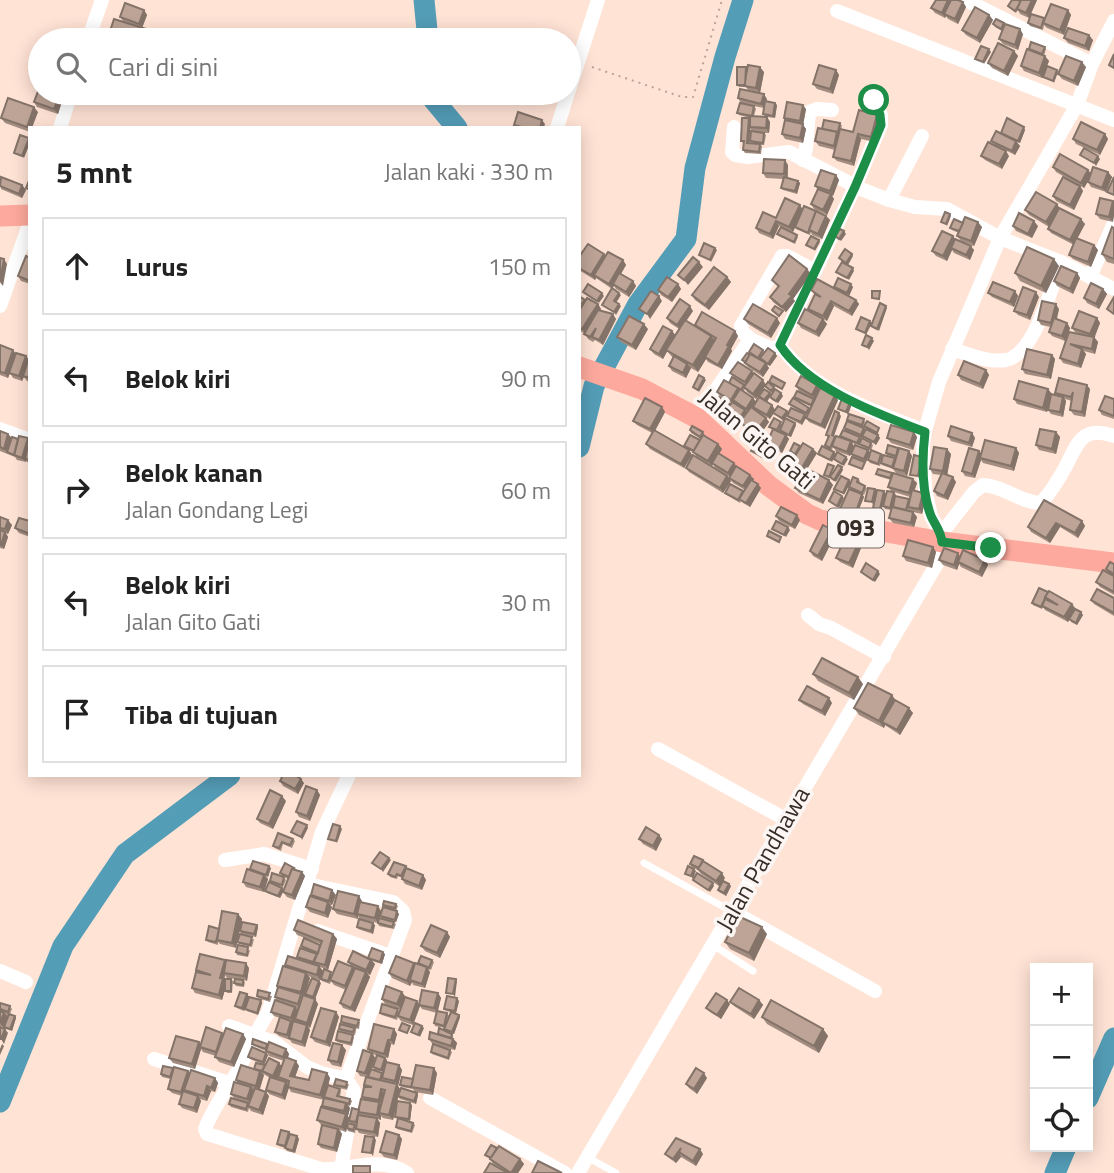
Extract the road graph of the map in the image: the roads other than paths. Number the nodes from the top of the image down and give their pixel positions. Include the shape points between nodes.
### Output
1 (102, 0) edge
2 (598, 0) edge
3 (966, 0) edge
4 (837, 10) dead end
5 (1114, 21) edge
6 (92, 28) edge
7 (581, 53) edge
8 (1092, 64) junction
9 (874, 100) dead end
10 (67, 105) edge
11 (564, 105) edge
12 (1077, 105) junction
13 (832, 110) dead end
14 (1114, 120) edge
15 (61, 126) edge
16 (558, 126) edge
17 (734, 127) dead end
18 (922, 136) dead end
19 (803, 160) junction
20 (855, 187) junction
21 (889, 200) junction
22 (28, 215) edge
23 (0, 216) edge
24 (1114, 223) edge
25 (28, 228) edge
26 (1000, 238) junction
27 (1061, 262) junction
28 (816, 271) junction
29 (1090, 276) junction
30 (1114, 289) edge
31 (0, 306) edge
32 (754, 341) junction
33 (780, 345) junction
34 (952, 349) junction
35 (581, 368) edge
36 (697, 418) junction
37 (0, 429) edge
38 (925, 432) junction
39 (1114, 436) edge
40 (28, 439) edge
41 (941, 538) junction
42 (1114, 563) edge
43 (808, 615) dead end
44 (884, 657) junction
45 (658, 749) dead end
46 (348, 777) edge
47 (785, 819) junction
48 (225, 860) dead end
49 (644, 863) dead end
50 (312, 869) junction
51 (307, 884) junction
52 (732, 912) junction
53 (293, 922) junction
54 (713, 944) junction
55 (398, 958) junction
56 (0, 971) edge
57 (752, 971) dead end
58 (26, 982) dead end
59 (875, 991) dead end
60 (229, 1026) edge
61 (253, 1034) junction
62 (154, 1059) dead end
63 (346, 1079) junction
64 (229, 1083) junction
65 (430, 1098) edge
66 (587, 1157) junction
67 (341, 1169) junction
68 (407, 1173) edge
69 (565, 1173) edge
70 (578, 1173) edge
71 (616, 1173) edge

1 - 6 street
2 - 7 street
3 - 8 street
4 - 12 street
5 - 8 street
8 - 12 street
9 - 20 street via 881,125
10 - 15 street
11 - 16 street
12 - 14 street
12 - 26 street
13 - 19 street via 809,112
17 - 19 street via 735,155 789,152
18 - 21 street
19 - 20 street
20 - 21 street
20 - 28 street
21 - 26 street via 953,211
22 - 23 main road
24 - 29 street
25 - 31 street
26 - 27 street
26 - 34 street
27 - 29 street
27 - 34 street via 1030,343 1017,356 988,360
28 - 32 street via 782,256 741,326
28 - 33 street
29 - 30 street
32 - 33 street via 773,349
32 - 36 street via 747,344
33 - 38 street via 789,359 822,384
34 - 38 street
35 - 36 main road, Jalan Gito Gati / 093 via 642,389
36 - 41 main road, Jalan Gito Gati / 093 via 769,486 807,514 834,524
37 - 40 street
38 - 41 street via 925,489
39 - 41 street, Jalan Pandhawa via 1100,431 1079,440 1041,503 983,485
41 - 42 main road, Jalan Gito Gati / 093
41 - 44 street, Jalan Pandhawa via 938,562
43 - 44 street
44 - 47 street, Jalan Pandhawa
45 - 47 street
46 - 50 street via 322,832
47 - 52 street, Jalan Pandhawa
48 - 50 street via 264,854
49 - 52 lane
50 - 51 street
51 - 53 street
51 - 55 street via 399,905 405,920
52 - 54 street, Jalan Pandhawa
52 - 59 street
53 - 55 street
53 - 61 street via 268,1013
54 - 57 lane
54 - 66 street, Jalan Pandhawa
55 - 63 street
56 - 58 street
60 - 61 street
61 - 63 street via 274,1042 307,1067
61 - 64 street
62 - 64 street
63 - 67 street via 354,1091
64 - 67 street via 208,1120 207,1134 321,1169
65 - 69 street
66 - 70 street, Jalan Pandhawa
66 - 71 lane
67 - 68 street via 382,1164

